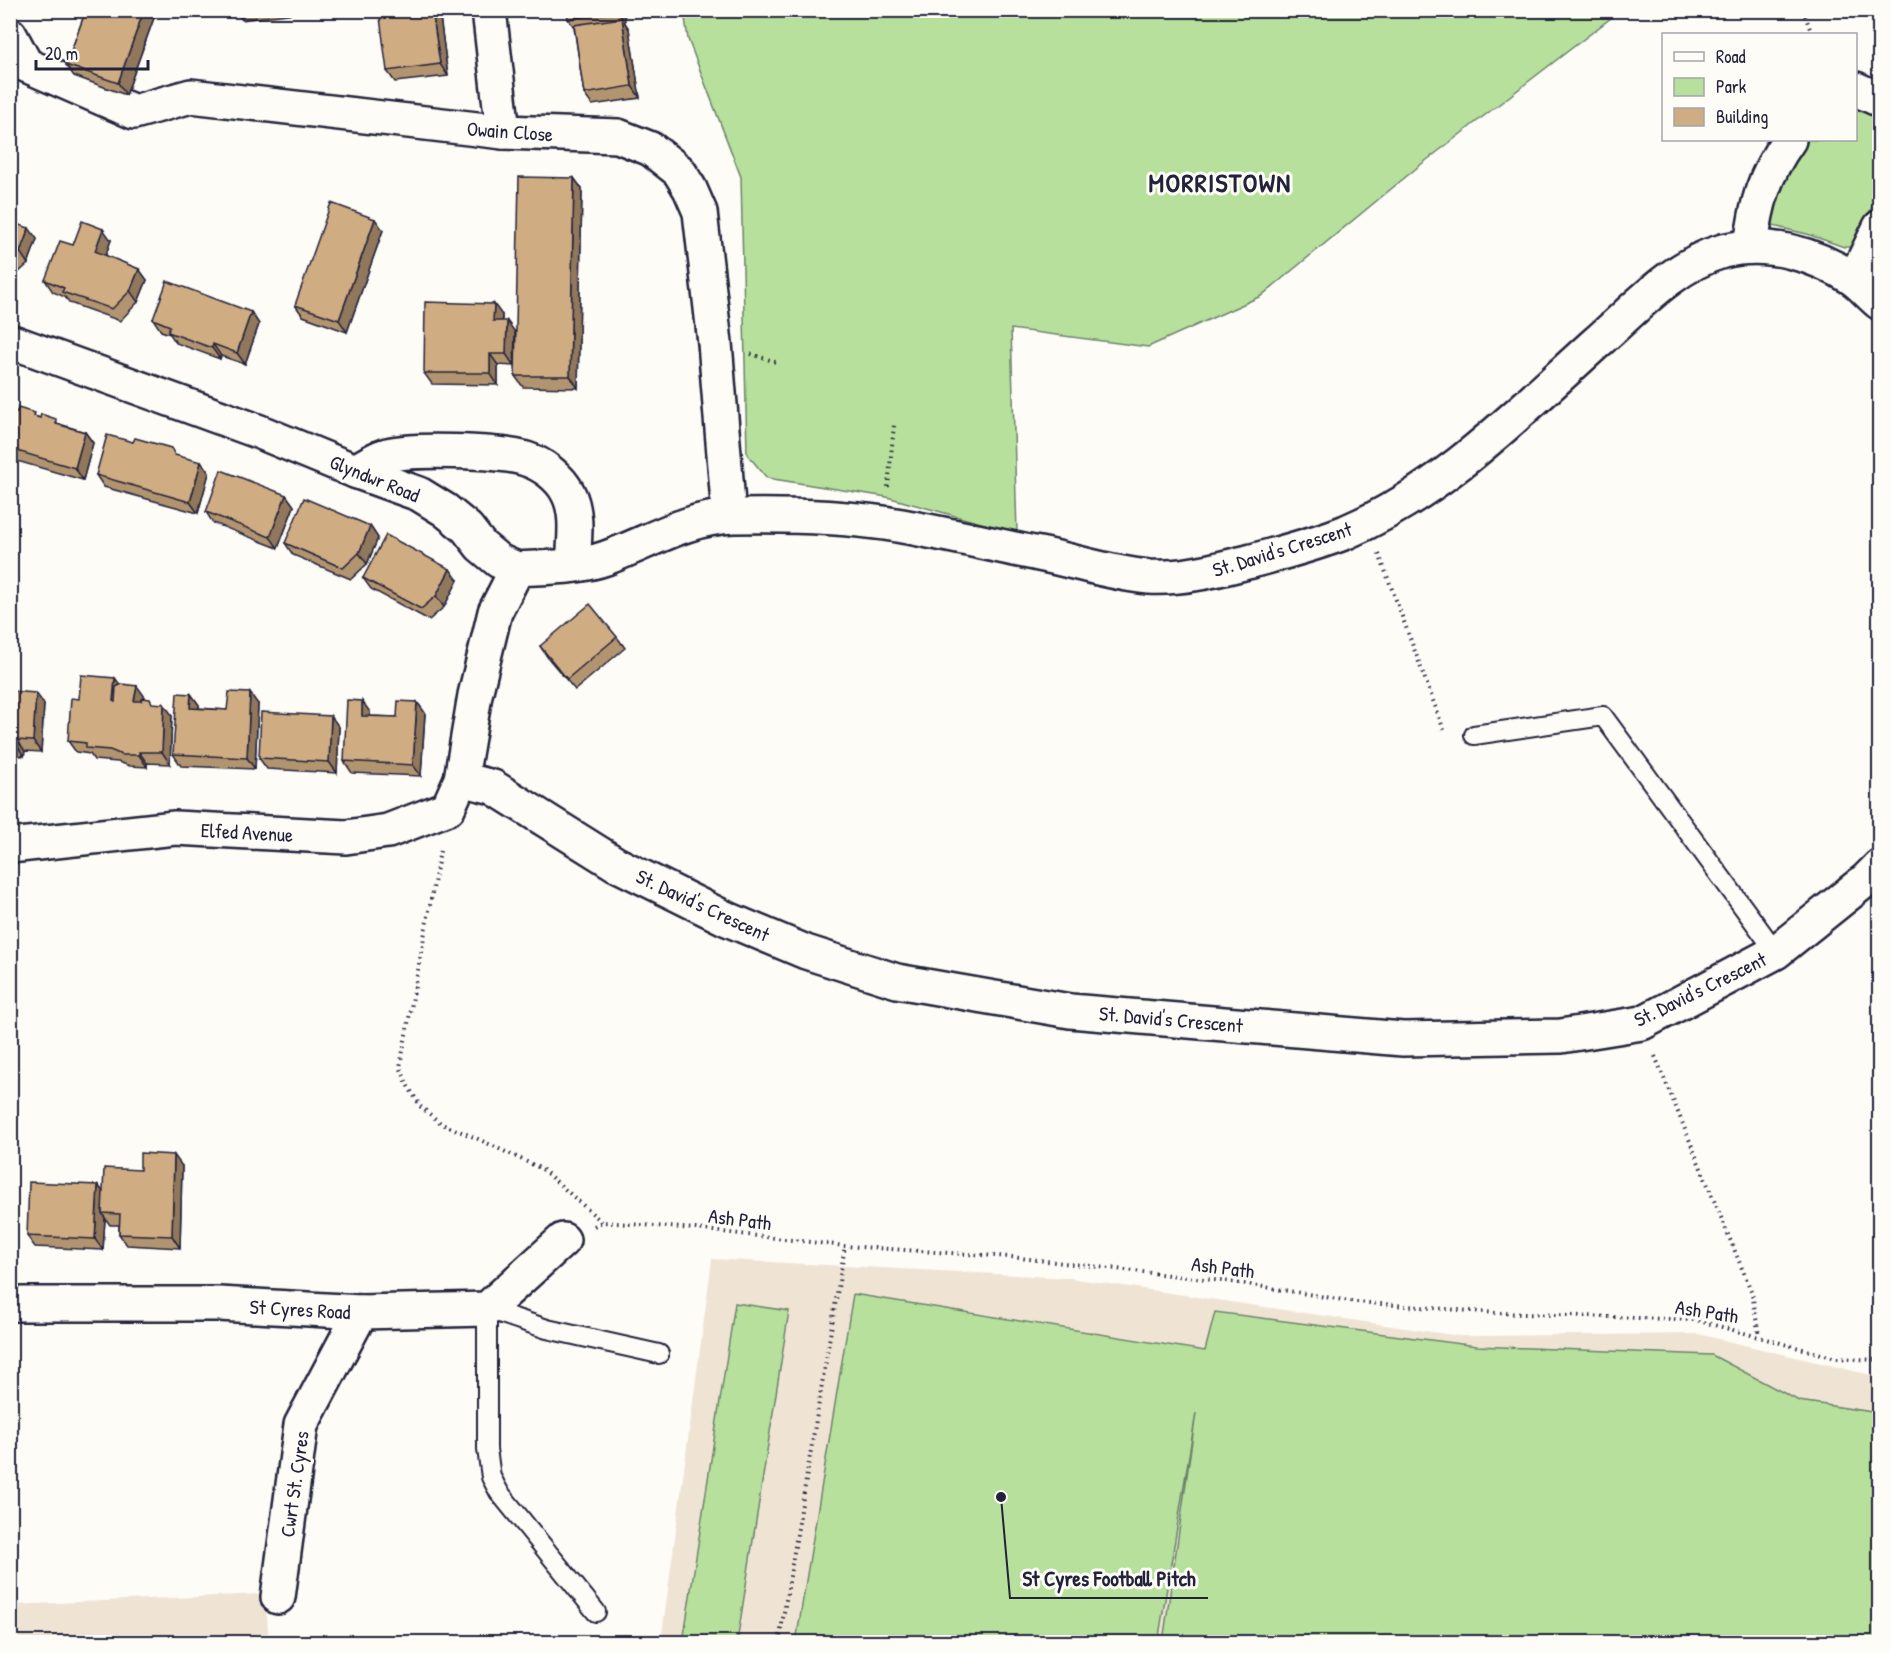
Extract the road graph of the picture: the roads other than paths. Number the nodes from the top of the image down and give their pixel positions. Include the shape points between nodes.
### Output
1 (489, 10) edge
2 (10, 35) edge
3 (1857, 89) edge
4 (1880, 100) edge
5 (504, 132) junction
6 (1788, 141) edge
7 (1880, 227) edge
8 (1751, 246) junction
9 (1852, 278) junction
10 (1880, 303) edge
11 (10, 341) edge
12 (356, 471) junction
13 (729, 516) junction
14 (573, 565) junction
15 (517, 569) junction
16 (1474, 735) road end
17 (461, 779) junction
18 (10, 846) edge
19 (1880, 866) edge
20 (1776, 952) junction
21 (563, 1240) road end
22 (10, 1304) edge
23 (487, 1309) junction
24 (361, 1312) junction
25 (659, 1354) dead end
26 (278, 1597) dead end
27 (596, 1612) dead end

1 - 5 street
2 - 5 street, Owain Close via 26,65 134,112 191,96
3 - 4 street
5 - 13 street, Owain Close via 618,136 651,149 679,171 690,189 700,212 712,310
6 - 8 street via 1763,184
7 - 9 street
8 - 9 street, St. David's Crescent via 1784,249
8 - 13 street, St. David's Crescent via 1722,251 1675,275 1439,480 1395,508 1344,533 1286,552 1202,574 1150,577 884,523 821,517
9 - 10 street, St. David's Crescent
11 - 12 street, Glyndwr Road
12 - 14 street via 383,456 401,452 503,454 525,459 556,477 568,493 574,520
12 - 15 street, Glyndwr Road via 419,494 446,510 481,546
13 - 14 street, St. David's Crescent via 693,523 603,559
14 - 15 street, St. David's Crescent
15 - 17 street via 495,612 475,695
16 - 20 lane via 1603,716
17 - 18 street, Elfed Avenue via 448,808 388,831 346,837 175,828
17 - 20 street, St. David's Crescent via 494,788 616,864 725,918 806,952 897,981 1070,1011 1403,1039 1561,1036 1642,1023
19 - 20 street, St. David's Crescent
21 - 23 street
22 - 24 street, St Cyres Road via 219,1304
23 - 24 street, St Cyres Road
23 - 25 lane via 547,1329
23 - 27 lane via 487,1449 491,1477
24 - 26 street, Cwrt St. Cyres via 302,1425

